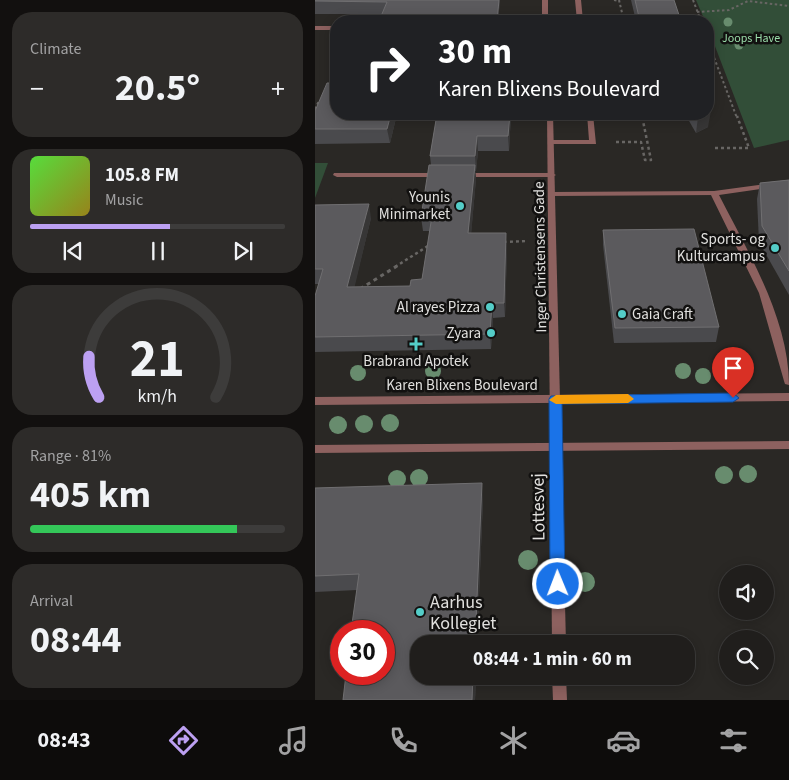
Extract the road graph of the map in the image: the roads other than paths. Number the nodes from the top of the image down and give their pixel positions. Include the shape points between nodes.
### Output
1 (545, 0) edge
2 (577, 0) edge
3 (545, 15) edge
4 (579, 15) edge
5 (315, 28) edge
6 (330, 28) edge
7 (550, 120) edge
8 (591, 120) edge
9 (552, 142) junction
10 (337, 175) dead end
11 (552, 175) junction
12 (789, 183) edge
13 (714, 193) junction
14 (552, 194) junction
15 (789, 381) edge
16 (789, 397) edge
17 (555, 399) junction
18 (315, 401) edge
19 (789, 445) edge
20 (556, 447) junction
21 (315, 449) edge
22 (559, 635) edge
23 (559, 685) edge
24 (559, 700) edge

1 - 3 street
2 - 4 street
5 - 6 street
7 - 9 street, Inger Christensens Gade
8 - 9 street via 593,142
9 - 11 street, Inger Christensens Gade
10 - 11 street
11 - 14 street, Inger Christensens Gade
12 - 13 street
13 - 14 street
13 - 15 street via 764,293
14 - 17 street, Inger Christensens Gade
16 - 17 street, Karen Blixens Boulevard
17 - 18 street, Karen Blixens Boulevard
17 - 20 street, Lottesvej
19 - 20 street
20 - 21 street
20 - 22 street, Lottesvej
23 - 24 street

